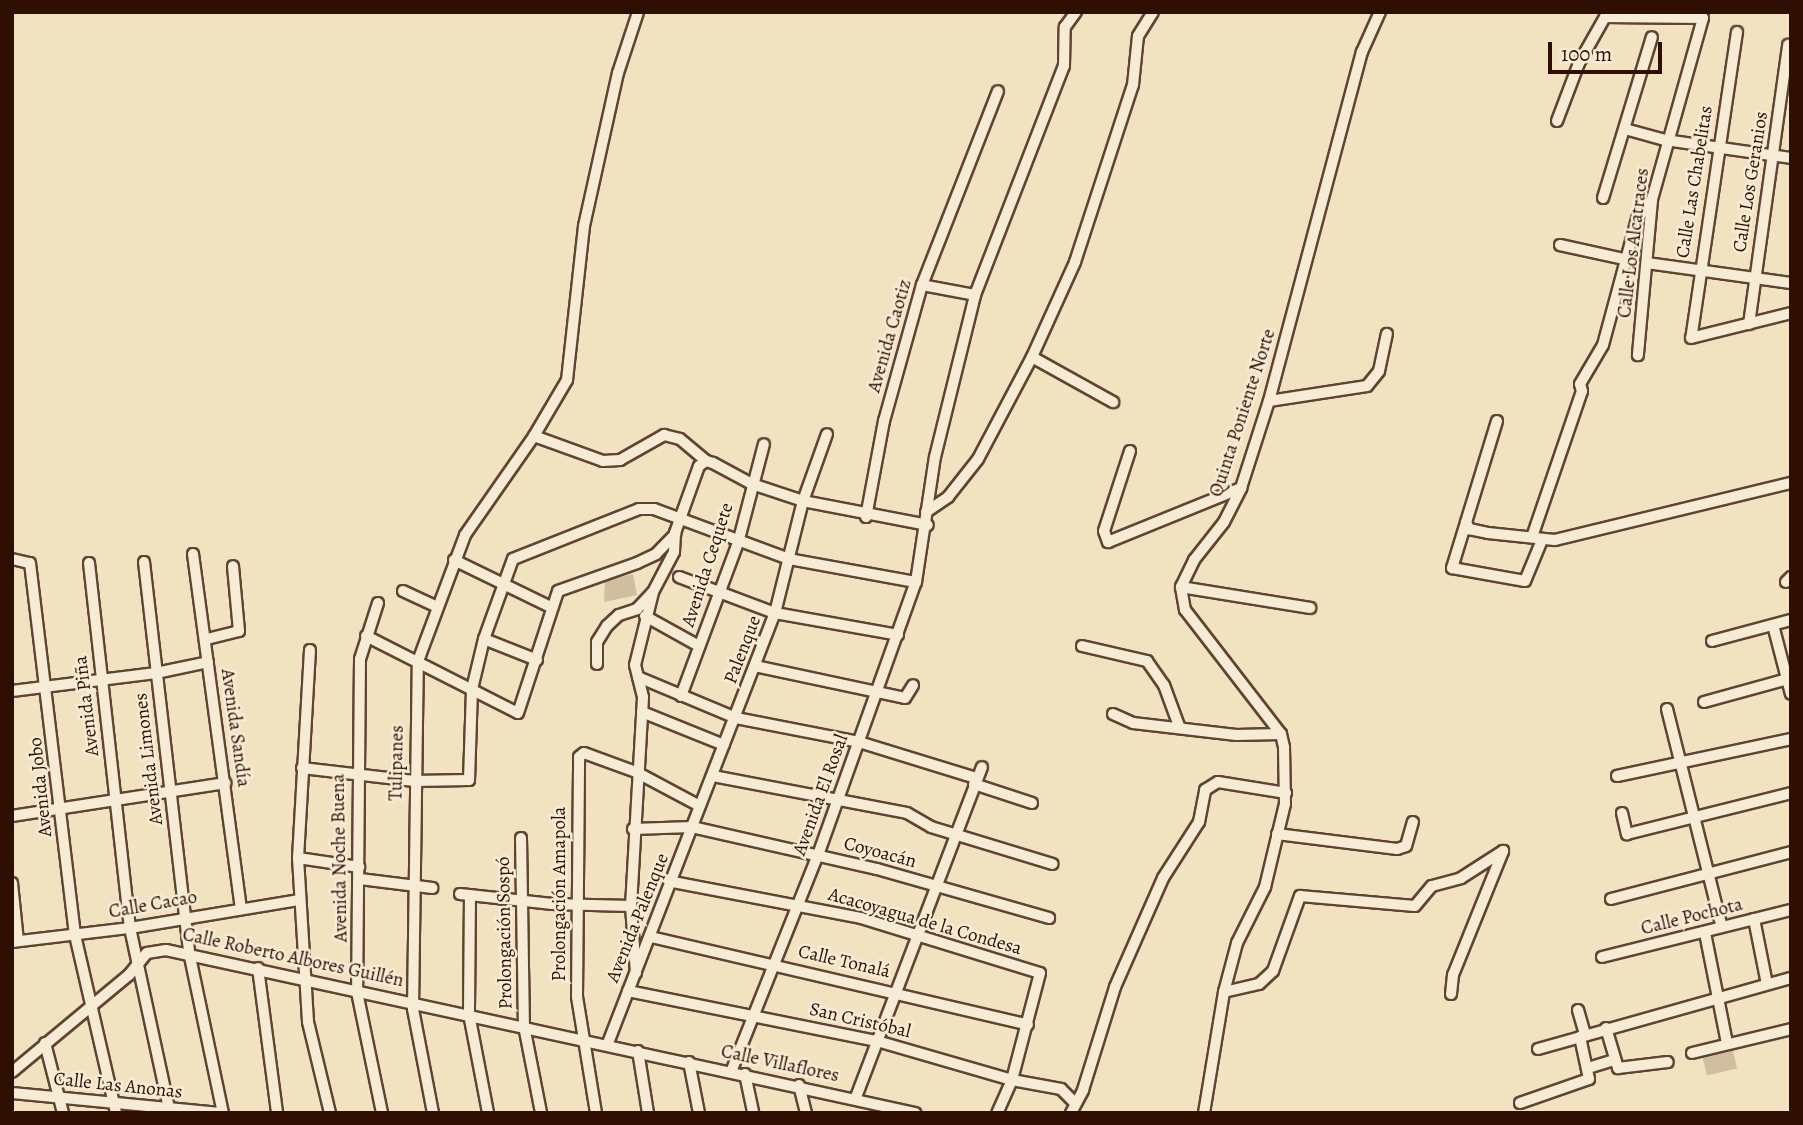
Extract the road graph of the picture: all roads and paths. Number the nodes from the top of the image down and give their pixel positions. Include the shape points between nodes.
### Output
1 (638, 12) edge
2 (1076, 12) edge
3 (1153, 12) edge
4 (1380, 12) edge
5 (1737, 32) dead end
6 (1652, 37) dead end
7 (1788, 46) dead end
8 (998, 91) dead end
9 (1557, 121) dead end
10 (1625, 129) junction
11 (1665, 140) junction
12 (1719, 146) junction
13 (1774, 155) junction
14 (1791, 158) edge
15 (1603, 198) dead end
16 (1652, 200) junction
17 (1560, 245) dead end
18 (1624, 259) junction
19 (1647, 263) junction
20 (1699, 270) junction
21 (1753, 278) junction
22 (1791, 283) edge
23 (922, 285) junction
24 (975, 295) junction
25 (1791, 313) edge
26 (1749, 324) junction
27 (1387, 334) dead end
28 (1638, 355) dead end
29 (1031, 357) junction
30 (1269, 401) junction
31 (1113, 402) dead end
32 (1497, 421) dead end
33 (827, 434) dead end
34 (534, 436) junction
35 (764, 444) dead end
36 (1130, 451) dead end
37 (702, 463) junction
38 (1791, 483) edge
39 (752, 484) junction
40 (1241, 488) junction
41 (803, 501) junction
42 (926, 512) junction
43 (866, 517) junction
44 (680, 520) junction
45 (1466, 522) junction
46 (928, 525) junction
47 (675, 533) junction
48 (1537, 538) junction
49 (738, 543) junction
50 (192, 554) dead end
51 (12, 559) edge
52 (789, 559) junction
53 (454, 560) junction
54 (144, 562) dead end
55 (89, 563) dead end
56 (233, 566) dead end
57 (679, 577) dead end
58 (916, 582) junction
59 (503, 585) junction
60 (1181, 587) junction
61 (403, 591) dead end
62 (653, 592) junction
63 (720, 592) junction
64 (378, 603) dead end
65 (435, 606) junction
66 (551, 607) junction
67 (1310, 608) dead end
68 (637, 609) junction
69 (775, 613) junction
70 (648, 618) junction
71 (1791, 620) edge
72 (1773, 625) junction
73 (898, 635) junction
74 (366, 636) junction
75 (207, 639) junction
76 (484, 639) junction
77 (1712, 641) dead end
78 (699, 646) junction
79 (1082, 646) dead end
80 (310, 650) dead end
81 (537, 660) junction
82 (418, 661) junction
83 (208, 662) junction
84 (597, 664) dead end
85 (755, 666) junction
86 (156, 673) junction
87 (638, 677) junction
88 (100, 678) junction
89 (1789, 678) edge
90 (913, 685) dead end
91 (48, 686) junction
92 (472, 689) junction
93 (12, 691) edge
94 (878, 691) junction
95 (1791, 694) edge
96 (681, 696) junction
97 (1704, 702) dead end
98 (1667, 709) dead end
99 (642, 712) junction
100 (1112, 714) dead end
101 (736, 718) junction
102 (1179, 726) junction
103 (1281, 734) junction
104 (1791, 739) edge
105 (859, 742) junction
106 (724, 746) junction
107 (1684, 761) junction
108 (982, 766) dead end
109 (302, 768) junction
110 (636, 772) junction
111 (356, 774) junction
112 (713, 776) junction
113 (1617, 776) dead end
114 (414, 781) junction
115 (975, 781) junction
116 (225, 783) junction
117 (1286, 793) junction
118 (1791, 793) edge
119 (169, 794) junction
120 (116, 801) junction
121 (838, 801) junction
122 (1032, 803) dead end
123 (700, 806) junction
124 (61, 810) junction
125 (1622, 813) dead end
126 (12, 816) edge
127 (1693, 816) junction
128 (1413, 822) dead end
129 (692, 827) junction
130 (633, 828) junction
131 (1277, 834) junction
132 (954, 835) junction
133 (521, 838) dead end
134 (1791, 852) edge
135 (818, 855) junction
136 (298, 858) junction
137 (1053, 864) dead end
138 (359, 867) junction
139 (1707, 873) junction
140 (360, 879) junction
141 (673, 882) junction
142 (12, 883) edge
143 (413, 886) junction
144 (936, 886) junction
145 (432, 888) dead end
146 (1611, 899) dead end
147 (300, 900) junction
148 (521, 900) junction
149 (577, 903) junction
150 (631, 906) junction
151 (797, 906) junction
152 (241, 907) junction
153 (1791, 910) edge
154 (186, 917) junction
155 (1049, 918) dead end
156 (1755, 919) junction
157 (1721, 924) junction
158 (130, 928) junction
159 (1705, 933) junction
160 (75, 935) junction
161 (917, 936) junction
162 (651, 937) junction
163 (15, 941) edge
164 (189, 952) junction
165 (1602, 957) dead end
166 (772, 963) junction
167 (137, 964) junction
168 (258, 968) junction
169 (636, 973) junction
170 (304, 977) junction
171 (1791, 978) edge
172 (1767, 984) junction
173 (628, 991) junction
174 (357, 992) junction
175 (897, 992) junction
176 (1224, 992) junction
177 (1451, 994) dead end
178 (1720, 999) junction
179 (414, 1001) junction
180 (90, 1006) junction
181 (1578, 1010) dead end
182 (470, 1014) junction
183 (753, 1015) junction
184 (1028, 1025) junction
185 (524, 1026) junction
186 (1606, 1028) junction
187 (1791, 1029) edge
188 (1582, 1036) junction
189 (583, 1039) junction
190 (877, 1041) junction
191 (45, 1043) junction
192 (608, 1043) junction
193 (1727, 1044) junction
194 (1538, 1049) dead end
195 (638, 1051) junction
196 (1692, 1053) dead end
197 (689, 1062) junction
198 (1668, 1062) dead end
199 (1616, 1064) junction
200 (1588, 1068) junction
201 (12, 1072) edge
202 (731, 1072) junction
203 (745, 1074) junction
204 (1012, 1080) junction
205 (799, 1085) junction
206 (12, 1093) edge
207 (59, 1097) junction
208 (856, 1097) junction
209 (1520, 1103) dead end
210 (115, 1108) edge
211 (1073, 1108) edge
212 (882, 1109) edge
213 (169, 1111) edge
214 (63, 1113) edge
215 (222, 1113) edge
216 (277, 1113) edge
217 (330, 1113) edge
218 (382, 1113) edge
219 (433, 1113) edge
220 (488, 1113) edge
221 (541, 1113) edge
222 (596, 1113) edge
223 (648, 1113) edge
224 (699, 1113) edge
225 (753, 1113) edge
226 (806, 1113) edge
227 (915, 1113) edge
228 (997, 1113) edge
229 (1205, 1113) edge

1 - 34 street, Tulipanes via 618,73 587,213 567,380
2 - 24 street via 1065,27 1064,66
3 - 29 street via 1138,36 1133,85 1074,262
4 - 30 street, Quinta Poniente Norte via 1362,52
5 - 12 street, Calle Las Chabelitas
6 - 10 street
7 - 13 street, Calle Los Geranios
8 - 23 street, Avenida Caotiz
9 - 11 street, Calle Los Alcatraces via 1574,74 1605,17 1703,18
10 - 11 street
10 - 15 street
11 - 12 street
11 - 16 street, Calle Los Alcatraces
12 - 13 street
12 - 20 street, Calle Las Chabelitas
13 - 14 street
13 - 21 street, Calle Los Geranios
16 - 18 street via 1637,219
16 - 19 street, Calle Los Alcatraces
17 - 18 street
18 - 48 street via 1603,345 1580,384 1582,391
19 - 20 street
19 - 28 street, Calle Los Alcatraces
20 - 21 street
20 - 26 street, Calle Las Chabelitas via 1691,338
21 - 22 street
21 - 26 street, Calle Los Geranios
23 - 24 street
23 - 43 street, Avenida Caotiz via 884,421
24 - 42 street via 951,384
25 - 26 street
27 - 30 street via 1379,371 1367,386 1354,392
29 - 31 street
29 - 42 street via 978,459 948,497
30 - 40 street, Quinta Poniente Norte
32 - 45 street
33 - 41 street, Palenque
34 - 37 street via 603,461 620,460 664,435 680,439
34 - 53 street, Tulipanes via 465,535
35 - 39 street, Avenida Cequete
36 - 40 street via 1104,531 1108,542
37 - 39 street
37 - 44 street
38 - 48 street via 1587,534
39 - 41 street
39 - 49 street, Avenida Cequete
40 - 60 street, Quinta Poniente Norte
41 - 43 street
41 - 52 street, Palenque
42 - 46 street
43 - 46 street
44 - 47 street
44 - 49 street
44 - 59 street via 654,509 639,509 518,555
45 - 48 street via 1469,529
45 - 48 street via 1451,568 1468,574 1525,581
46 - 58 street, Avenida El Rosal
47 - 62 street via 674,552
47 - 66 street via 656,554 565,586
49 - 52 street
49 - 63 street, Avenida Cequete
50 - 75 street, Avenida Sandía
51 - 91 street, Avenida Jobo via 30,563
52 - 58 street
52 - 69 street, Palenque
53 - 59 street
53 - 65 street, Tulipanes
54 - 86 street, Avenida Limones
55 - 88 street, Avenida Piña
56 - 75 street via 239,631
57 - 63 street
58 - 73 street, Avenida El Rosal
59 - 66 street
59 - 76 street
60 - 67 street
60 - 103 street via 1185,610
61 - 65 street
62 - 68 street
62 - 70 street
63 - 69 street
63 - 78 street, Avenida Cequete
64 - 74 street, Avenida Noche Buena
65 - 82 street, Tulipanes
66 - 81 street
68 - 70 street
68 - 84 street via 619,615 607,626 597,642
69 - 73 street
69 - 85 street, Palenque
70 - 78 street
70 - 87 street via 635,665
71 - 72 street
72 - 77 street
72 - 89 street
73 - 94 street, Avenida El Rosal
74 - 82 street
74 - 111 street, Avenida Noche Buena via 360,659
75 - 83 street, Avenida Sandía
76 - 81 street
76 - 92 street
78 - 96 street, Avenida Cequete
79 - 102 street via 1147,661 1164,685
80 - 109 street
81 - 92 street via 518,713
82 - 92 street
82 - 114 street, Tulipanes
83 - 86 street
83 - 116 street, Avenida Sandía
85 - 94 street
85 - 101 street, Palenque
86 - 88 street
86 - 119 street, Avenida Limones
87 - 96 street
87 - 99 street via 643,688
88 - 91 street
88 - 120 street, Avenida Piña
89 - 95 street
89 - 97 street
90 - 94 street via 908,698
91 - 93 street
91 - 124 street, Avenida Jobo
92 - 114 street via 469,780
94 - 105 street, Avenida El Rosal
96 - 101 street
98 - 107 street
99 - 106 street
99 - 110 street
100 - 102 street via 1133,723
101 - 105 street
101 - 106 street, Palenque
102 - 103 street via 1236,734
103 - 117 street
104 - 107 street
105 - 115 street
105 - 121 street, Avenida El Rosal
106 - 112 street, Palenque
107 - 113 street via 1645,774
107 - 127 street via 1682,782
108 - 115 street
109 - 111 street
109 - 136 street
110 - 123 street
110 - 130 street
110 - 149 street, Prolongación Amapola via 584,753 579,757
111 - 114 street
111 - 138 street, Avenida Noche Buena
112 - 121 street
112 - 123 street, Palenque
114 - 143 street, Tulipanes
115 - 122 street
115 - 132 street
116 - 119 street
116 - 152 street, Avenida Sandía
117 - 131 street
117 - 211 street via 1211,784 1199,822 1163,878 1115,986
118 - 127 street
119 - 120 street
119 - 154 street, Avenida Limones
120 - 124 street
120 - 158 street, Avenida Piña
121 - 132 street via 907,813
121 - 135 street, Avenida El Rosal
123 - 129 street, Avenida Palenque
124 - 126 street
124 - 160 street, Avenida Jobo
125 - 127 street via 1627,834
127 - 139 street
128 - 131 street via 1406,846 1397,849
129 - 130 street, Coyoacán
129 - 135 street, Coyoacán
129 - 141 street, Avenida Palenque
130 - 150 street
131 - 176 street via 1265,887 1237,943
132 - 137 street
132 - 144 street
133 - 148 street, Prolongación Sospó
134 - 139 street
135 - 144 street, Coyoacán
135 - 151 street, Avenida El Rosal
136 - 138 street
136 - 147 street
138 - 140 street, Avenida Noche Buena
139 - 146 street
139 - 157 street
140 - 143 street
140 - 174 street, Avenida Noche Buena
141 - 151 street, Acacoyagua de la Condesa
141 - 162 street, Avenida Palenque
142 - 163 street
143 - 145 street
143 - 179 street, Tulipanes
144 - 155 street, Coyoacán
144 - 161 street
147 - 152 street, Calle Cacao
147 - 170 street
148 - 149 street
148 - 182 street via 465,895
148 - 185 street, Prolongación Sospó
149 - 150 street
149 - 189 street, Prolongación Amapola via 577,997
150 - 169 street
151 - 161 street, Acacoyagua de la Condesa via 861,918
151 - 166 street, Avenida El Rosal
152 - 154 street, Calle Cacao
153 - 156 street, Calle Pochota
154 - 158 street, Calle Cacao
154 - 164 street, Avenida Limones
156 - 157 street, Calle Pochota
156 - 172 street
157 - 159 street, Calle Pochota
158 - 160 street, Calle Cacao
158 - 167 street, Avenida Piña
159 - 165 street, Calle Pochota
159 - 178 street
160 - 163 street, Calle Cacao
160 - 180 street, Avenida Jobo
161 - 175 street
161 - 184 street, Acacoyagua de la Condesa via 1042,976
162 - 166 street, Calle Tonalá
162 - 169 street, Avenida Palenque
164 - 167 street, Calle Roberto Albores Guillén via 155,950
164 - 168 street, Calle Roberto Albores Guillén
164 - 215 street, Avenida Limones
166 - 175 street, Calle Tonalá
166 - 183 street, Avenida El Rosal
167 - 180 street, Calle Roberto Albores Guillén
167 - 213 street, Avenida Piña
168 - 170 street, Calle Roberto Albores Guillén
168 - 216 street
169 - 173 street, Avenida Palenque
170 - 174 street, Calle Roberto Albores Guillén
170 - 217 street via 308,1022
171 - 172 street
172 - 178 street
173 - 183 street, San Cristóbal
173 - 192 street, Avenida Palenque
174 - 179 street, Calle Roberto Albores Guillén
174 - 218 street, Avenida Noche Buena
175 - 184 street, Calle Tonalá
175 - 190 street
176 - 177 street via 1259,984 1273,971 1300,896 1415,906 1432,886 1461,878 1502,849 1453,975
176 - 229 street
178 - 186 street
178 - 193 street
179 - 182 street, Calle Roberto Albores Guillén
179 - 219 street, Tulipanes
180 - 191 street, Calle Roberto Albores Guillén
180 - 210 street, Avenida Jobo
181 - 188 street
182 - 185 street, Calle Roberto Albores Guillén
182 - 220 street
183 - 190 street, San Cristóbal
183 - 202 street, Avenida El Rosal
184 - 204 street
185 - 189 street, Calle Roberto Albores Guillén
185 - 221 street, Prolongación Sospó
186 - 188 street
186 - 199 street
187 - 193 street
188 - 194 street
188 - 200 street
189 - 192 street, Calle Roberto Albores Guillén
189 - 222 street, Prolongación Amapola
190 - 204 street, San Cristóbal
190 - 208 street
191 - 201 street, Calle Roberto Albores Guillén
191 - 207 street
192 - 195 street, Calle Roberto Albores Guillén
193 - 196 street
195 - 197 street, Calle Villaflores
195 - 223 street
197 - 202 street, Calle Villaflores
197 - 224 street
198 - 199 street
199 - 200 street
200 - 209 street via 1586,1082
202 - 203 street, Calle Villaflores
203 - 205 street, Calle Villaflores
203 - 225 street
204 - 211 street, San Cristóbal via 1061,1089
204 - 228 street
205 - 208 street, Calle Villaflores
205 - 226 street
206 - 207 street, Calle Las Anonas
207 - 210 street, Calle Las Anonas
207 - 214 street
208 - 212 street, Calle Villaflores
210 - 213 street, Calle Las Anonas
212 - 227 street, Calle Villaflores
213 - 215 street, Calle Las Anonas

